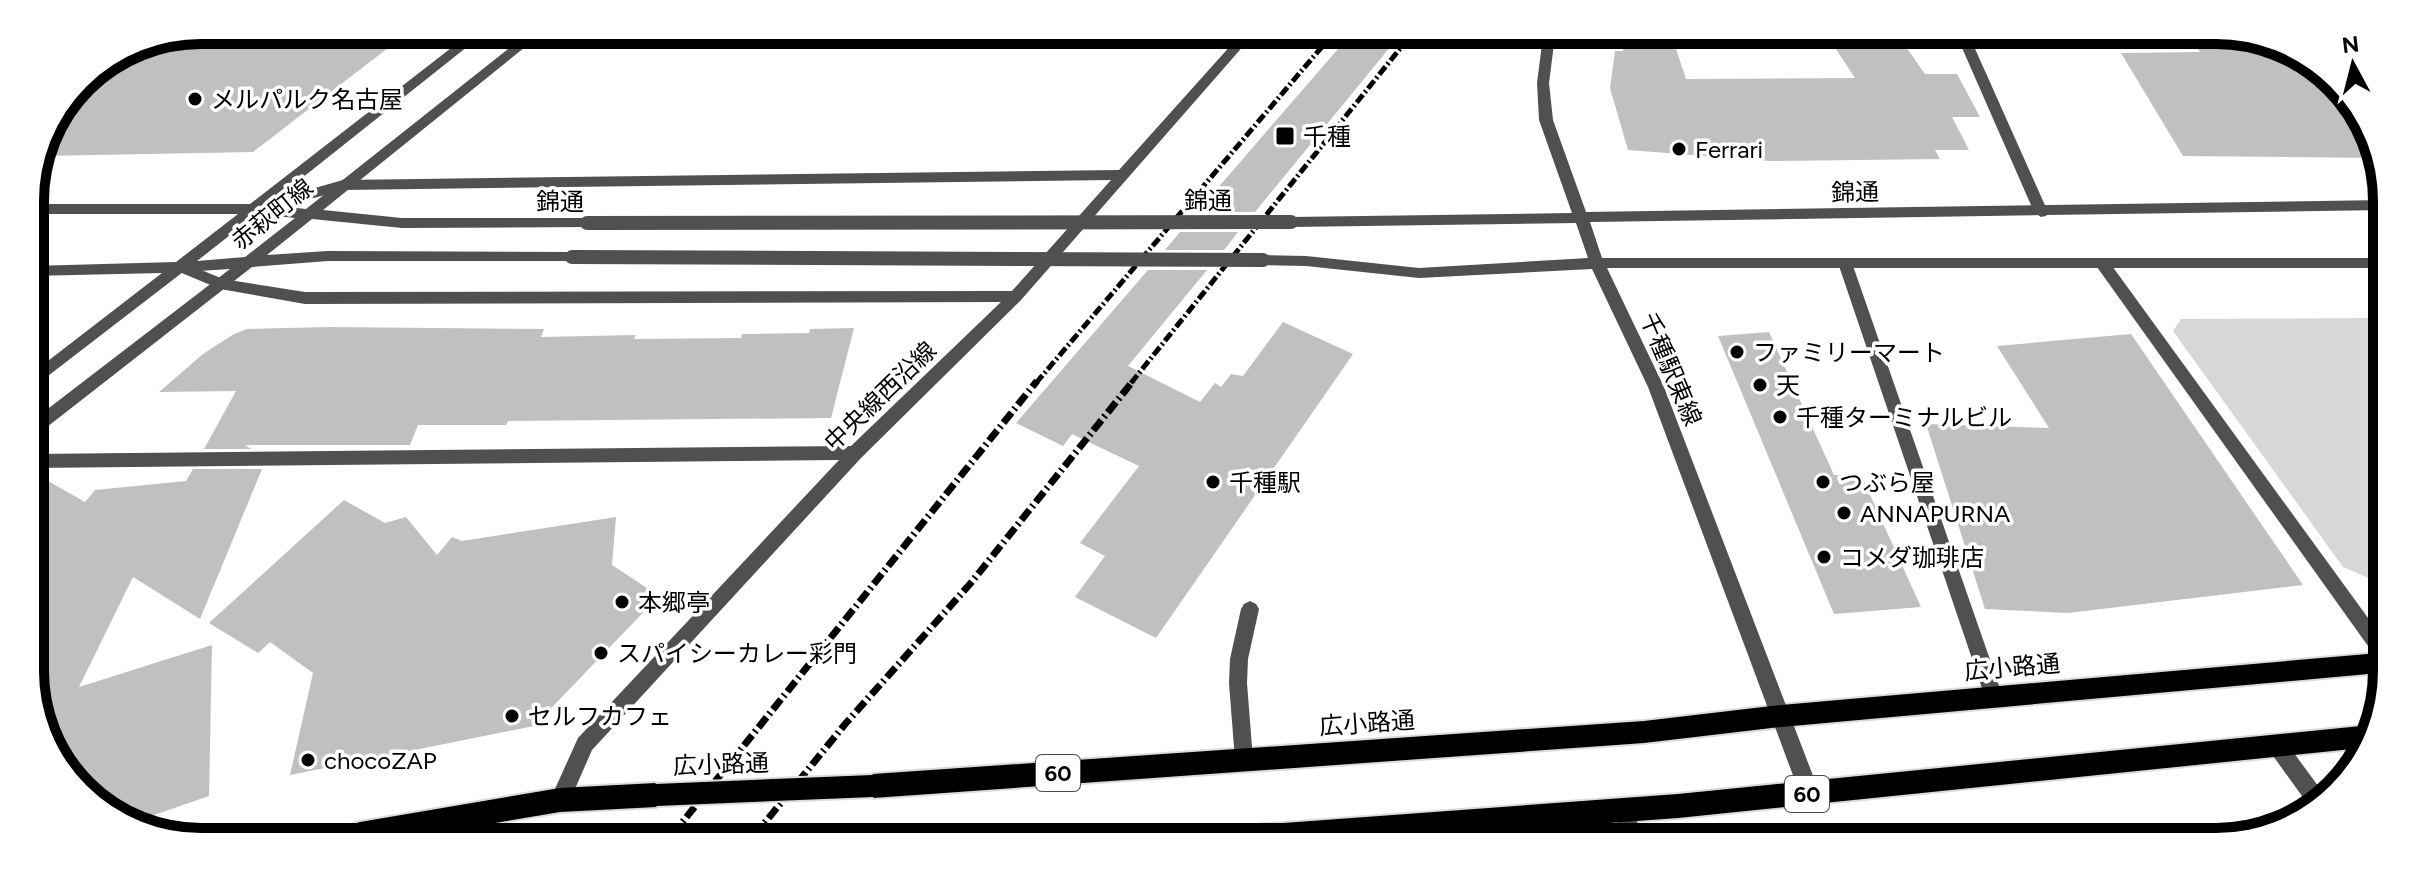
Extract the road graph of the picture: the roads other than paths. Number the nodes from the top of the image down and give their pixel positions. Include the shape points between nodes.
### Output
1 (465, 44) edge
2 (522, 44) edge
3 (1239, 44) edge
4 (1548, 44) edge
5 (1966, 44) edge
6 (1121, 175) junction
7 (343, 185) junction
8 (2373, 205) edge
9 (44, 209) edge
10 (256, 209) junction
11 (2041, 212) junction
12 (308, 214) junction
13 (1580, 218) junction
14 (247, 263) junction
15 (1597, 263) junction
16 (1845, 263) junction
17 (2102, 263) junction
18 (2373, 263) edge
19 (182, 267) junction
20 (44, 271) edge
21 (220, 284) junction
22 (1016, 296) junction
23 (44, 373) edge
24 (44, 420) edge
25 (855, 453) junction
26 (44, 461) edge
27 (1250, 609) dead end
28 (2373, 639) edge
29 (2373, 664) edge
30 (1994, 697) junction
31 (1781, 716) junction
32 (2358, 737) edge
33 (2278, 747) junction
34 (1244, 760) junction
35 (1810, 794) junction
36 (2313, 795) edge
37 (560, 800) junction
38 (1624, 811) junction
39 (395, 828) edge
40 (1463, 828) edge
41 (1629, 828) edge

1 - 10 street, 赤萩町線
2 - 7 street, 赤萩町線
3 - 6 street, 中央線西沿線
4 - 13 street, 千種駅東線 via 1546,120
5 - 11 street
6 - 7 street
6 - 22 street, 中央線西沿線
7 - 10 street
7 - 12 street, 赤萩町線
8 - 11 street, 錦通
9 - 10 street, 錦通
10 - 12 street, 錦通
10 - 19 street, 赤萩町線
11 - 13 street, 錦通
12 - 13 street, 錦通, bridge via 402,223
12 - 14 street, 赤萩町線
13 - 15 street, 千種駅東線
14 - 15 street, bridge via 328,256 1263,260 1419,273
14 - 19 street
14 - 21 street, 赤萩町線
15 - 16 street
15 - 31 street, 千種駅東線 via 1656,387
16 - 17 street
16 - 30 street
17 - 18 street
17 - 28 street
19 - 20 street
19 - 21 street
19 - 23 street, 赤萩町線
21 - 22 street via 324,298
21 - 24 street, 赤萩町線
22 - 25 street, 中央線西沿線
25 - 26 street
25 - 37 street, 中央線西沿線 via 585,744
27 - 34 street via 1238,683
29 - 30 main road, 広小路通 / 60
30 - 31 main road, 広小路通 / 60
31 - 34 main road, 広小路通 / 60 via 1644,732
31 - 35 street, 千種駅東線
32 - 33 main road, 60
33 - 35 main road, 60
33 - 36 street
34 - 37 main road, 広小路通 / 60, bridge via 873,786
35 - 38 main road, 60
37 - 39 main road, 広小路通 / 60
38 - 40 main road, 60
38 - 41 street

